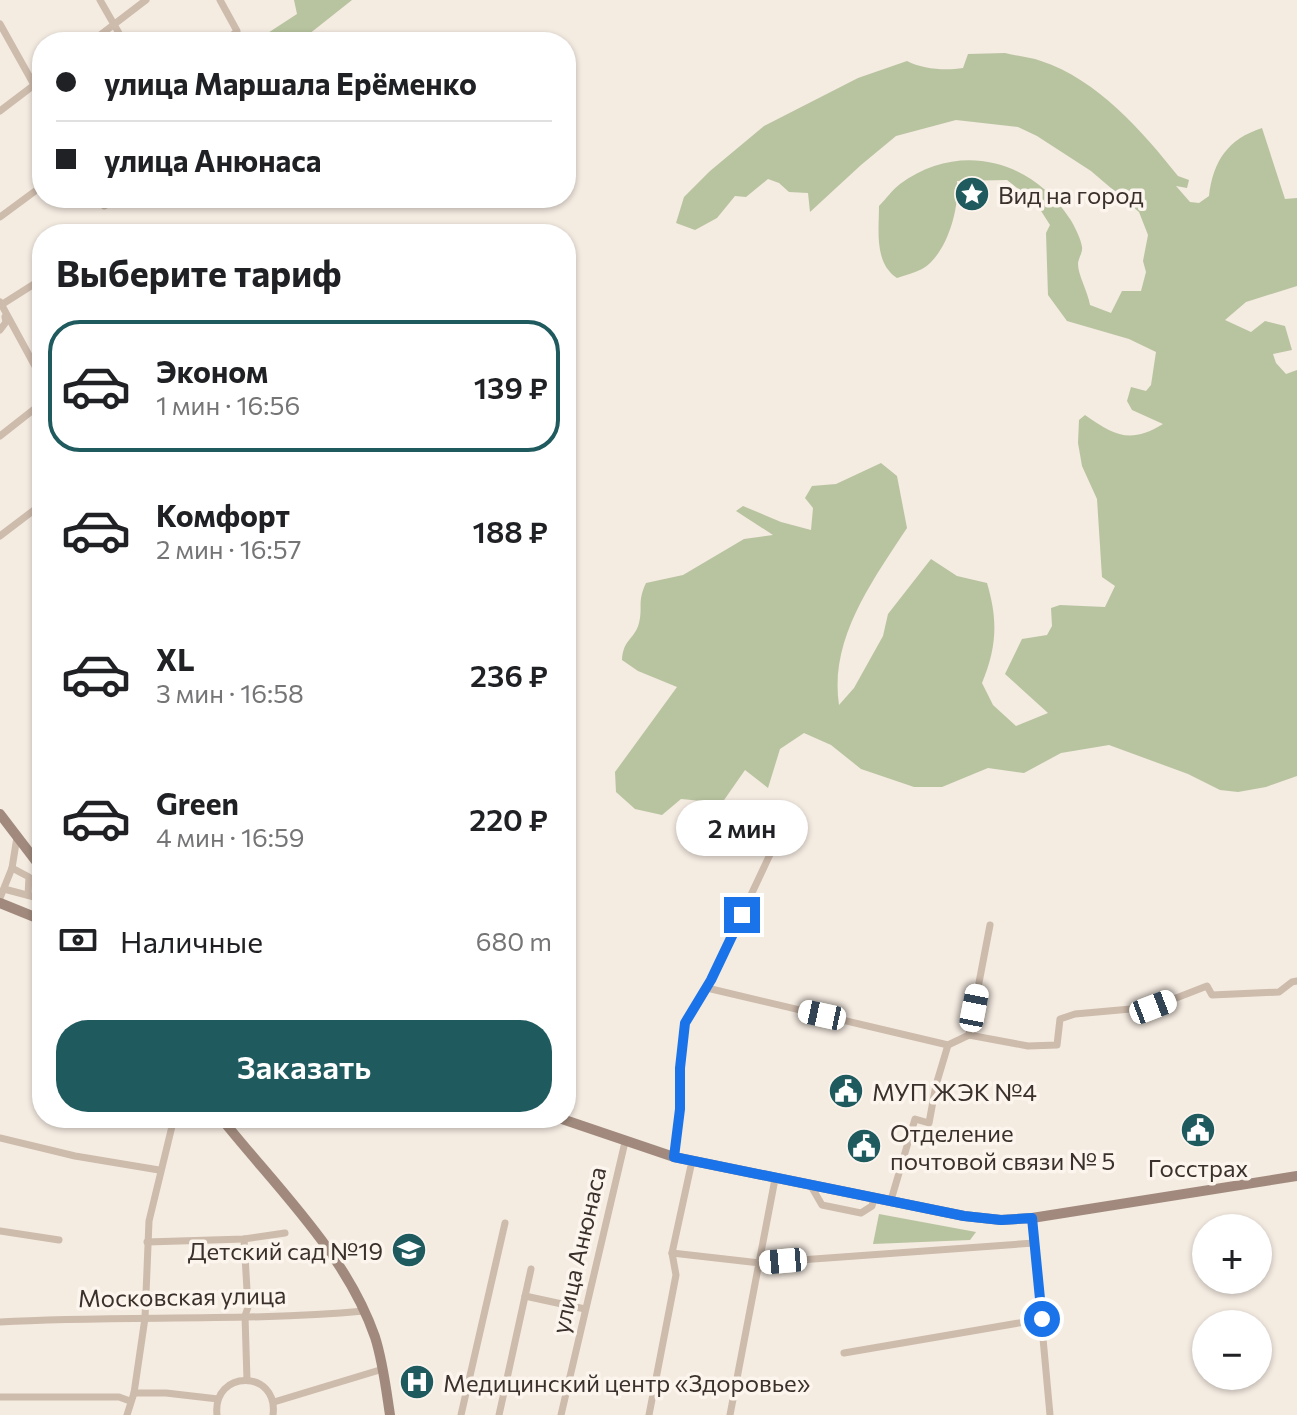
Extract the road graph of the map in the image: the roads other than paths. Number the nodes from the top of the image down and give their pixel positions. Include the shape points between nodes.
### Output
1 (100, 0) edge
2 (146, 0) edge
3 (220, 0) edge
4 (0, 24) edge
5 (114, 25) junction
6 (105, 32) edge
7 (118, 32) edge
8 (236, 32) edge
9 (32, 81) edge
10 (32, 87) edge
11 (0, 111) edge
12 (32, 193) edge
13 (0, 217) edge
14 (32, 284) edge
15 (0, 302) edge
16 (0, 330) edge
17 (32, 361) edge
18 (32, 411) edge
19 (0, 436) edge
20 (32, 512) edge
21 (0, 536) edge
22 (0, 814) edge
23 (17, 837) junction
24 (773, 848) dead end
25 (32, 856) edge
26 (12, 868) junction
27 (4, 889) junction
28 (28, 895) junction
29 (32, 896) edge
30 (0, 901) edge
31 (32, 915) edge
32 (990, 925) dead end
33 (1297, 981) edge
34 (707, 988) junction
35 (969, 1035) junction
36 (948, 1045) junction
37 (576, 1124) edge
38 (171, 1128) edge
39 (229, 1128) edge
40 (0, 1138) edge
41 (625, 1142) junction
42 (674, 1157) junction
43 (692, 1161) junction
44 (159, 1170) junction
45 (1297, 1176) edge
46 (775, 1179) junction
47 (811, 1186) junction
48 (874, 1197) junction
49 (891, 1200) junction
50 (1032, 1218) junction
51 (505, 1223) dead end
52 (0, 1231) edge
53 (285, 1233) dead end
54 (244, 1239) junction
55 (59, 1240) dead end
56 (147, 1242) junction
57 (1034, 1243) junction
58 (672, 1253) junction
59 (760, 1263) junction
60 (531, 1269) dead end
61 (525, 1296) junction
62 (585, 1309) junction
63 (364, 1311) junction
64 (245, 1316) junction
65 (145, 1318) junction
66 (1042, 1319) junction
67 (0, 1322) edge
68 (844, 1353) dead end
69 (383, 1369) junction
70 (247, 1380) junction
71 (0, 1397) edge
72 (132, 1397) junction
73 (218, 1399) junction
74 (274, 1402) junction
75 (127, 1415) edge
76 (217, 1415) edge
77 (273, 1415) edge
78 (390, 1415) edge
79 (461, 1415) edge
80 (499, 1415) edge
81 (561, 1415) edge
82 (649, 1415) edge
83 (730, 1415) edge
84 (1050, 1415) edge

1 - 5 street
2 - 5 street
3 - 8 street
4 - 9 street
5 - 6 street
5 - 7 street
10 - 11 street
12 - 13 street
14 - 15 street
15 - 16 street via 6,322
15 - 17 street
18 - 19 street
20 - 21 street
22 - 23 main road
23 - 25 main road
23 - 26 street
24 - 34 street
26 - 27 street
26 - 28 street via 29,877
27 - 28 street
27 - 30 street
28 - 29 street
30 - 31 main road
32 - 35 street
33 - 35 street via 1265,993 1212,995 1207,986 1153,1007 1075,1014 1060,1019 1057,1045 1028,1046
34 - 36 street
34 - 42 street via 685,1023
35 - 36 street
36 - 49 street via 929,1123 915,1119
37 - 41 main road
38 - 44 street
39 - 63 main road via 320,1240
40 - 44 street
41 - 42 main road
41 - 62 street, улица Анюнаса
42 - 43 main road
43 - 46 main road
43 - 58 street
44 - 56 street
45 - 50 main road
46 - 47 main road
46 - 59 street
47 - 48 main road
47 - 48 street via 822,1205 861,1213 872,1206
48 - 49 main road
49 - 50 main road via 964,1216
50 - 57 street
51 - 79 street
52 - 55 street
53 - 54 street
54 - 56 street
54 - 64 street
56 - 65 street
57 - 59 street
57 - 66 street
58 - 59 street
58 - 82 street via 676,1275
59 - 83 street
60 - 61 street
61 - 62 street
61 - 80 street
62 - 81 street, улица Анюнаса
63 - 64 street, Московская улица
63 - 69 main road
64 - 65 street, Московская улица
64 - 70 street
65 - 67 street, Московская улица
65 - 72 street
66 - 68 street
66 - 84 street
69 - 74 street
69 - 78 main road
70 - 73 street via 234,1382
70 - 74 street via 259,1383
71 - 72 street
72 - 73 street via 166,1393
72 - 75 street
73 - 76 street
74 - 77 street

